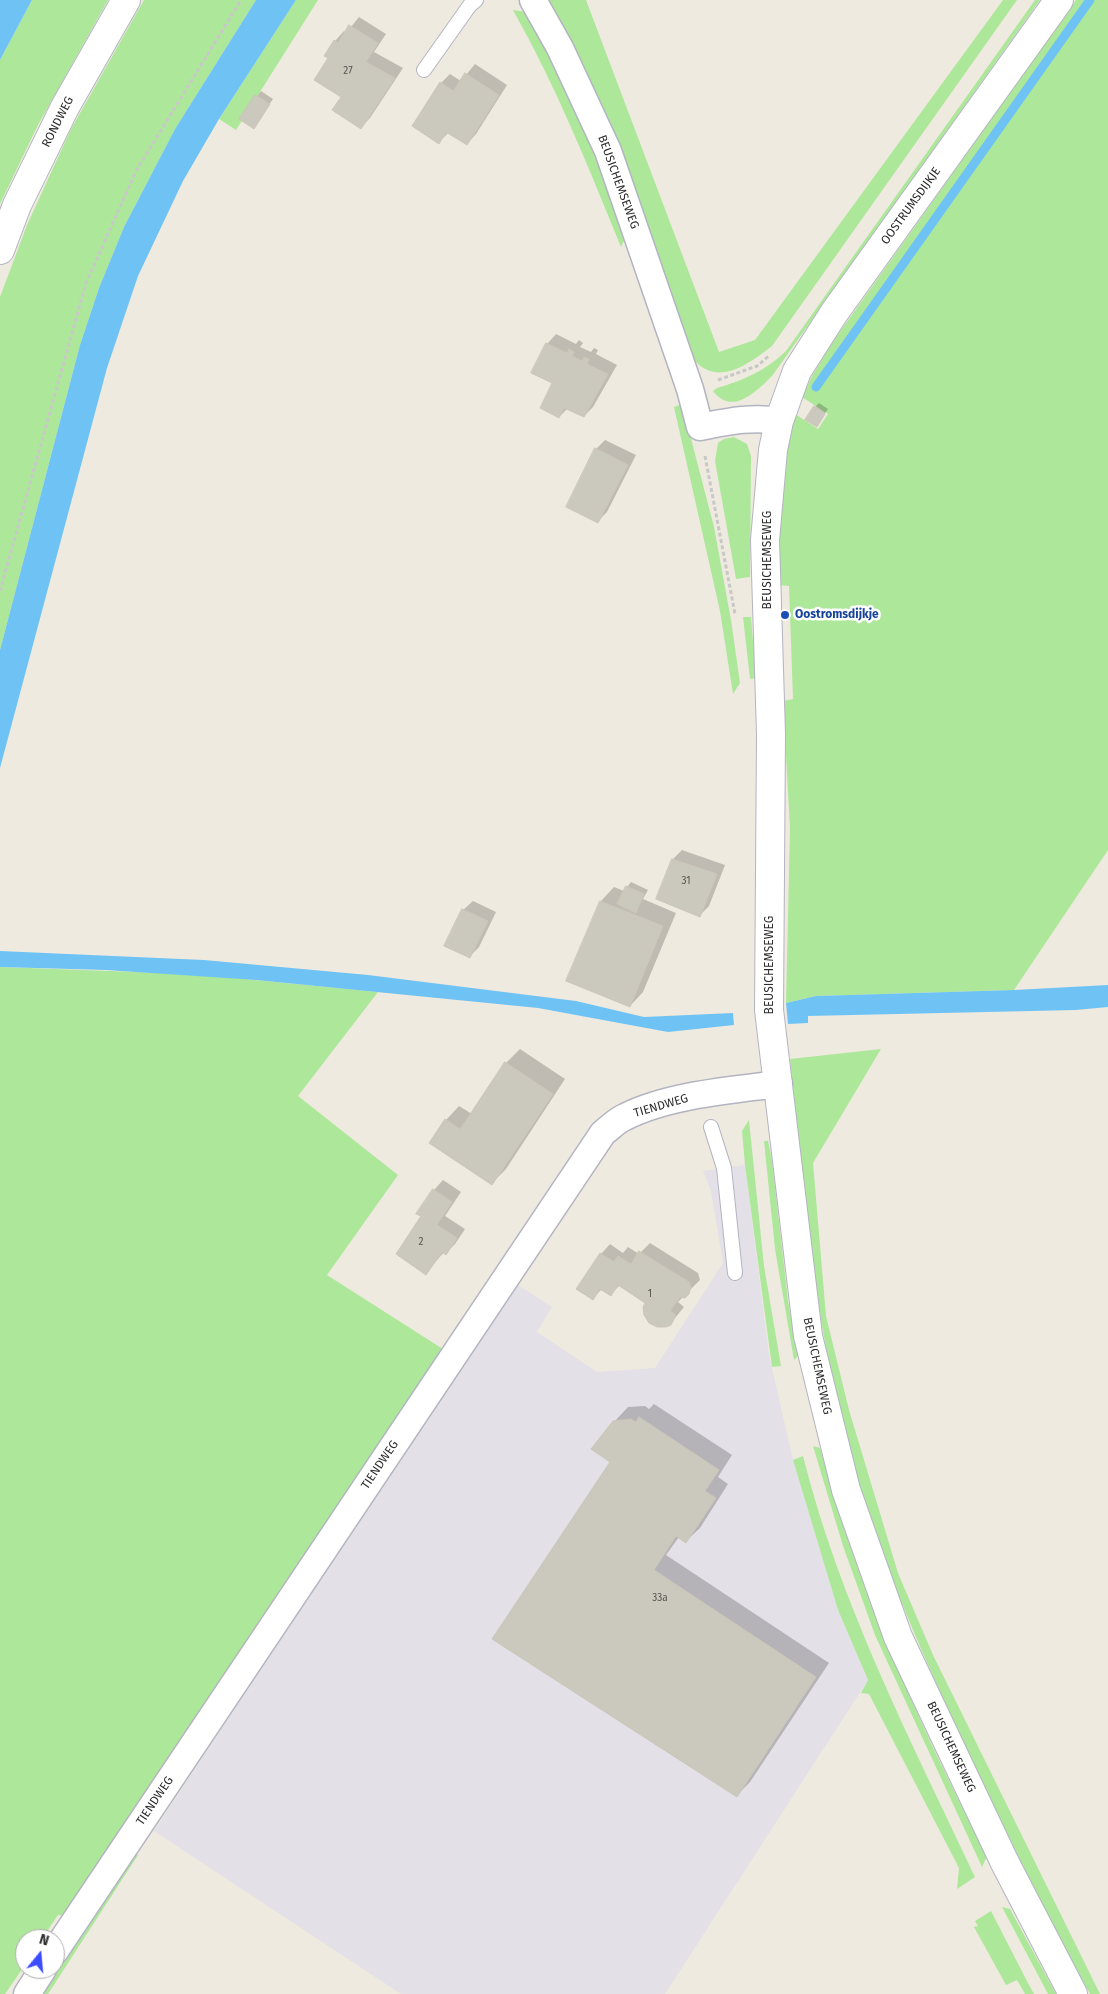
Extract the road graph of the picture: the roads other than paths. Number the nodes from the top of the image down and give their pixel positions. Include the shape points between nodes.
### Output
1 (126, 0) edge
2 (476, 0) edge
3 (533, 0) edge
4 (1059, 0) edge
5 (424, 70) dead end
6 (0, 250) edge
7 (779, 421) junction
8 (779, 1084) junction
9 (711, 1127) dead end
10 (735, 1273) dead end
11 (65, 1936) edge
12 (36, 1979) edge
13 (26, 1994) edge
14 (1073, 1994) edge

1 - 6 street, RONDWEG via 65,107 17,205
2 - 5 lane
3 - 7 street, BEUSICHEMSEWEG via 560,48 608,151 690,389 700,427 734,420
4 - 7 street, OOSTRUMSDIJKJE via 815,340 797,371
7 - 8 street, BEUSICHEMSEWEG via 769,479 765,540 771,734 769,1010
8 - 11 street, TIENDWEG via 700,1095 650,1107 624,1117 603,1133
8 - 14 street, BEUSICHEMSEWEG via 808,1336 846,1490 898,1637 1005,1863
9 - 10 lane via 724,1168
12 - 13 street

